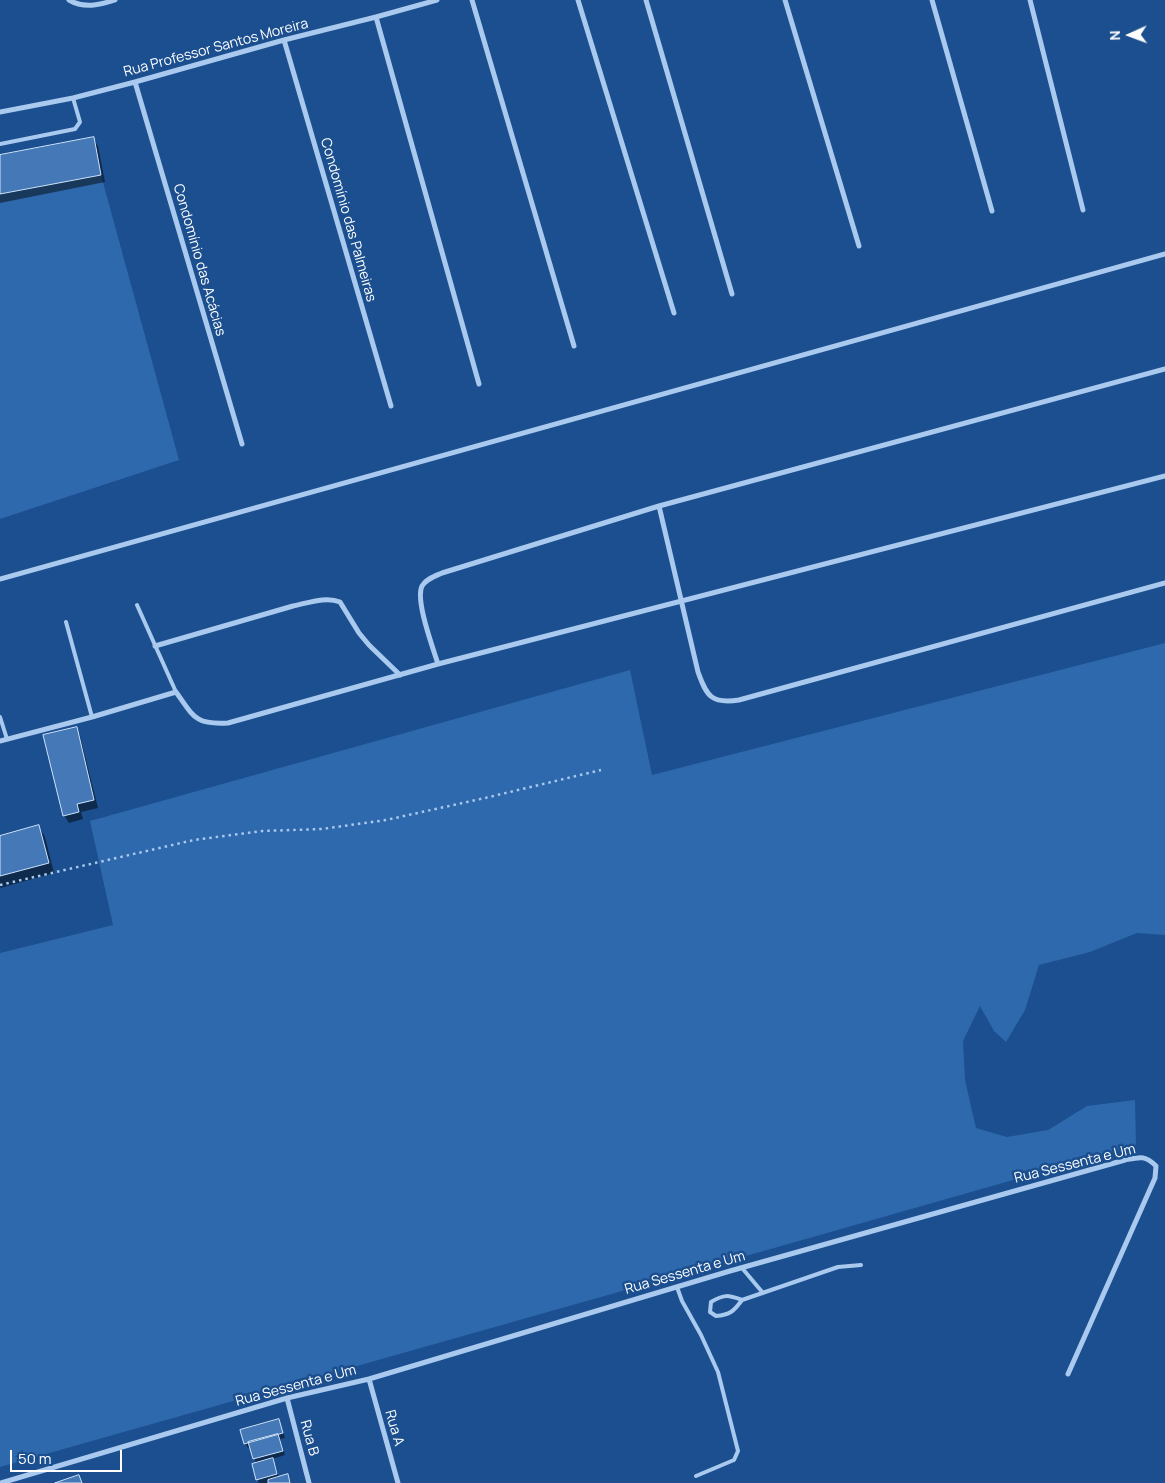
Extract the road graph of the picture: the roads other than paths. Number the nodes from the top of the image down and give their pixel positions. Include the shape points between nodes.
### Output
1 (69, 0) edge
2 (115, 0) edge
3 (437, 0) edge
4 (472, 0) edge
5 (578, 0) edge
6 (646, 0) edge
7 (785, 0) edge
8 (932, 0) edge
9 (1030, 0) edge
10 (376, 17) junction
11 (284, 40) junction
12 (135, 82) junction
13 (73, 98) junction
14 (0, 112) edge
15 (0, 144) edge
16 (1083, 210) dead end
17 (992, 211) dead end
18 (860, 246) dead end
19 (1165, 254) edge
20 (732, 294) dead end
21 (674, 313) dead end
22 (574, 346) dead end
23 (1165, 368) edge
24 (479, 384) dead end
25 (391, 406) dead end
26 (242, 444) dead end
27 (1165, 476) edge
28 (659, 506) junction
29 (0, 579) edge
30 (1165, 583) edge
31 (680, 601) junction
32 (137, 605) dead end
33 (66, 622) dead end
34 (155, 646) junction
35 (438, 664) junction
36 (400, 674) junction
37 (176, 692) junction
38 (0, 717) edge
39 (92, 717) junction
40 (7, 739) junction
41 (0, 741) edge
42 (861, 1265) dead end
43 (742, 1268) junction
44 (677, 1287) junction
45 (763, 1293) junction
46 (742, 1300) junction
47 (1068, 1374) dead end
48 (368, 1379) junction
49 (287, 1398) junction
50 (696, 1476) dead end
51 (1, 1483) edge
52 (309, 1483) edge
53 (398, 1483) edge

1 - 2 street via 88,6
3 - 10 street, Rua Professor Santos Moreira
4 - 22 street
5 - 21 street
6 - 20 street
7 - 18 street
8 - 17 street
9 - 16 street
10 - 11 street, Rua Professor Santos Moreira
10 - 24 street
11 - 12 street, Rua Professor Santos Moreira
11 - 25 street, Condomínio das Palmeiras
12 - 13 street, Rua Professor Santos Moreira
12 - 26 street, Condomínio das Acácias
13 - 14 street, Rua Professor Santos Moreira
13 - 15 lane via 80,122 75,129
19 - 29 street
23 - 28 street
27 - 31 street
28 - 31 street
28 - 35 street via 426,580 422,587 422,611
30 - 31 street via 728,701 709,696 704,688
31 - 35 street
32 - 34 lane
33 - 39 lane
34 - 36 street via 293,606 332,600 340,602 369,645
34 - 37 lane
35 - 36 street
36 - 37 street via 228,723 200,721
37 - 39 street
38 - 40 lane
39 - 40 street
40 - 41 street
42 - 45 lane via 838,1267
43 - 44 street, Rua Sessenta e Um
43 - 45 lane
43 - 47 street, Rua Sessenta e Um via 1125,1160 1148,1158 1156,1166 1155,1178
44 - 48 street, Rua Sessenta e Um
44 - 50 lane via 718,1372 738,1452 734,1460
45 - 46 lane
46 - 46 lane via 721,1295 711,1302 710,1312 716,1316 727,1315
48 - 49 street, Rua Sessenta e Um
48 - 53 street, Rua A
49 - 51 street, Rua Sessenta e Um
49 - 52 street, Rua B

